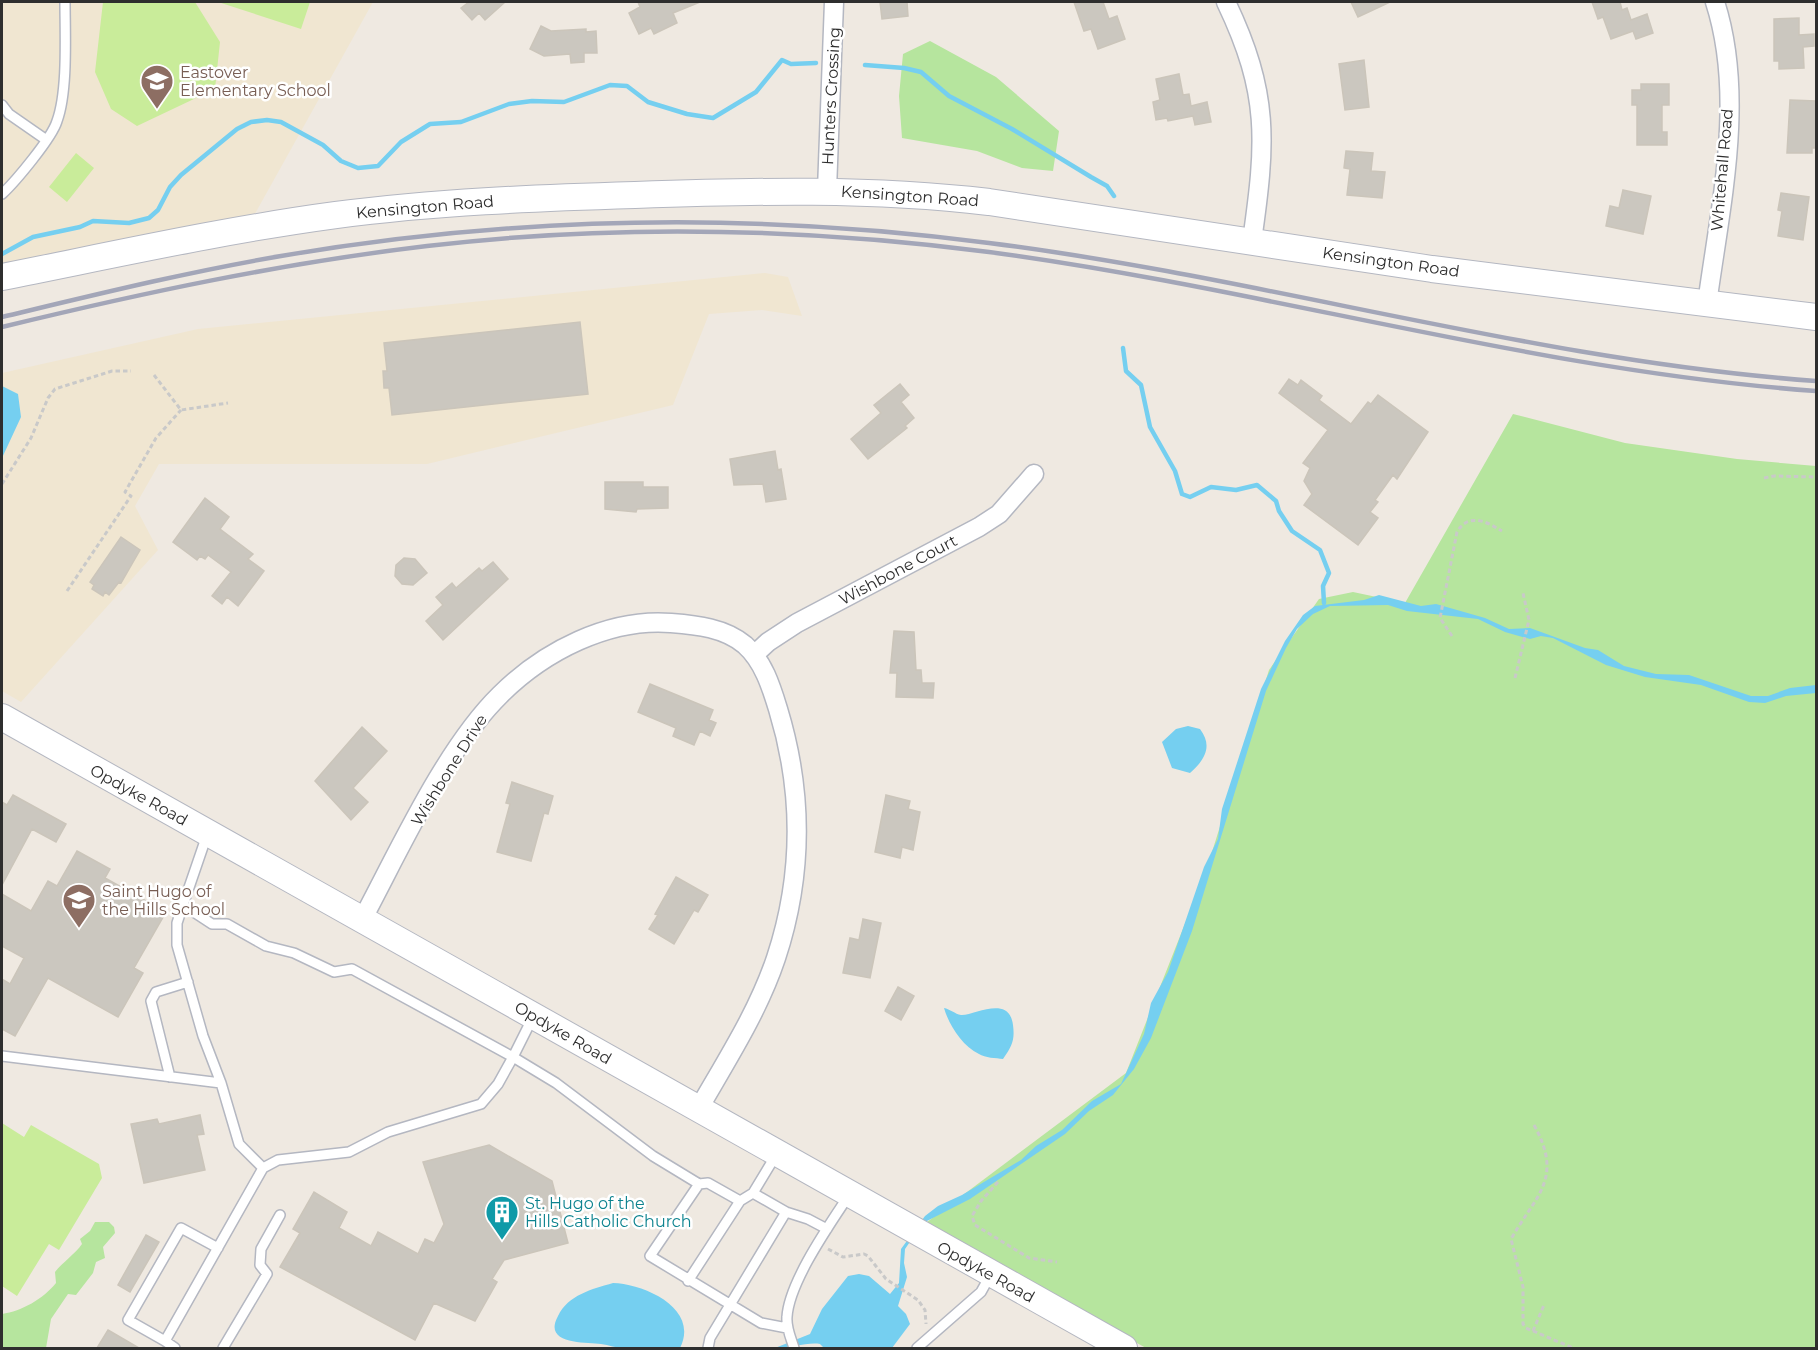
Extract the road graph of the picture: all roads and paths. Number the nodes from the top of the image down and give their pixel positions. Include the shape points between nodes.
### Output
1 (65, 2) edge
2 (834, 2) edge
3 (1226, 2) edge
4 (1715, 2) edge
5 (2, 105) edge
6 (45, 140) junction
7 (826, 190) junction
8 (2, 194) edge
9 (1252, 241) junction
10 (2, 277) edge
11 (1707, 304) junction
12 (1816, 317) edge
13 (131, 371) dead end
14 (154, 375) dead end
15 (228, 403) dead end
16 (181, 410) junction
17 (1034, 474) dead end
18 (1816, 477) edge
19 (1764, 478) dead end
20 (2, 484) edge
21 (1502, 531) dead end
22 (67, 591) dead end
23 (1523, 593) dead end
24 (1452, 636) dead end
25 (754, 655) junction
26 (1515, 678) dead end
27 (2, 717) edge
28 (208, 833) junction
29 (183, 905) junction
30 (362, 920) junction
31 (188, 982) junction
32 (534, 1016) junction
33 (2, 1056) edge
34 (513, 1057) junction
35 (170, 1077) junction
36 (221, 1083) junction
37 (698, 1110) junction
38 (1534, 1125) dead end
39 (776, 1155) junction
40 (263, 1168) junction
41 (998, 1182) dead end
42 (699, 1184) junction
43 (753, 1193) junction
44 (849, 1195) junction
45 (740, 1201) junction
46 (786, 1212) junction
47 (280, 1215) dead end
48 (826, 1229) junction
49 (818, 1243) junction
50 (218, 1248) junction
51 (1057, 1262) dead end
52 (991, 1274) junction
53 (688, 1281) junction
54 (730, 1305) junction
55 (1544, 1305) dead end
56 (787, 1328) junction
57 (1533, 1331) junction
58 (931, 1335) junction
59 (165, 1341) junction
60 (793, 1345) edge
61 (176, 1348) edge
62 (224, 1348) edge
63 (708, 1348) edge
64 (917, 1348) edge
65 (1124, 1348) edge
66 (1573, 1348) edge

1 - 6 lane via 64,71 57,122
2 - 7 street, Hunters Crossing
3 - 9 street via 1247,48 1261,102 1262,165
4 - 11 street, Whitehall Road via 1726,51 1728,122
5 - 6 lane
6 - 8 lane
7 - 9 street, Kensington Road via 989,202
7 - 10 street, Kensington Road via 422,206 250,228
9 - 11 street, Kensington Road via 1432,269
11 - 12 street, Kensington Road
13 - 20 path via 112,371 55,389
14 - 16 path
15 - 16 path
16 - 22 path via 156,438 125,492 131,496
17 - 25 street, Wishbone Court via 999,514 797,623
18 - 19 path
21 - 24 path via 1481,520 1460,527 1453,542 1440,618
23 - 26 path via 1528,620
25 - 30 street, Wishbone Drive via 739,641 714,629 651,622 604,631 537,666 502,693 473,726
25 - 37 street, Wishbone Drive via 773,692 793,770 798,825 795,870 782,939 770,976
27 - 28 street, Opdyke Road
28 - 29 lane
28 - 30 street, Opdyke Road
29 - 31 lane via 176,936
29 - 34 lane via 212,924 226,924 266,946 294,953 334,972 352,969
30 - 32 street, Opdyke Road
31 - 35 lane via 156,992 151,1001
31 - 36 lane
32 - 34 lane
32 - 37 street, Opdyke Road
33 - 35 lane
34 - 40 lane via 481,1104 388,1132 349,1152 278,1160
34 - 42 lane
35 - 36 lane
36 - 40 lane via 239,1143
37 - 39 street, Opdyke Road
38 - 57 path via 1544,1145 1545,1184 1511,1239 1523,1287 1523,1324
39 - 43 lane
39 - 44 street, Opdyke Road
40 - 50 lane
41 - 51 path via 972,1216 975,1225 1029,1258
42 - 45 lane via 708,1183
42 - 53 lane via 650,1256
43 - 45 lane
43 - 46 lane
44 - 48 lane
44 - 52 street, Opdyke Road
45 - 53 lane
46 - 48 lane
46 - 54 lane
47 - 62 lane via 261,1249 260,1265 267,1274
48 - 49 lane
49 - 56 lane via 793,1295
49 - 58 path via 843,1257 864,1254 925,1310
50 - 59 lane
50 - 59 lane via 181,1228 128,1320
52 - 58 lane via 981,1292
52 - 65 street, Opdyke Road
53 - 54 lane
54 - 56 lane via 761,1323
54 - 63 lane
55 - 57 path
56 - 60 lane
57 - 66 path
58 - 64 lane
59 - 61 lane

